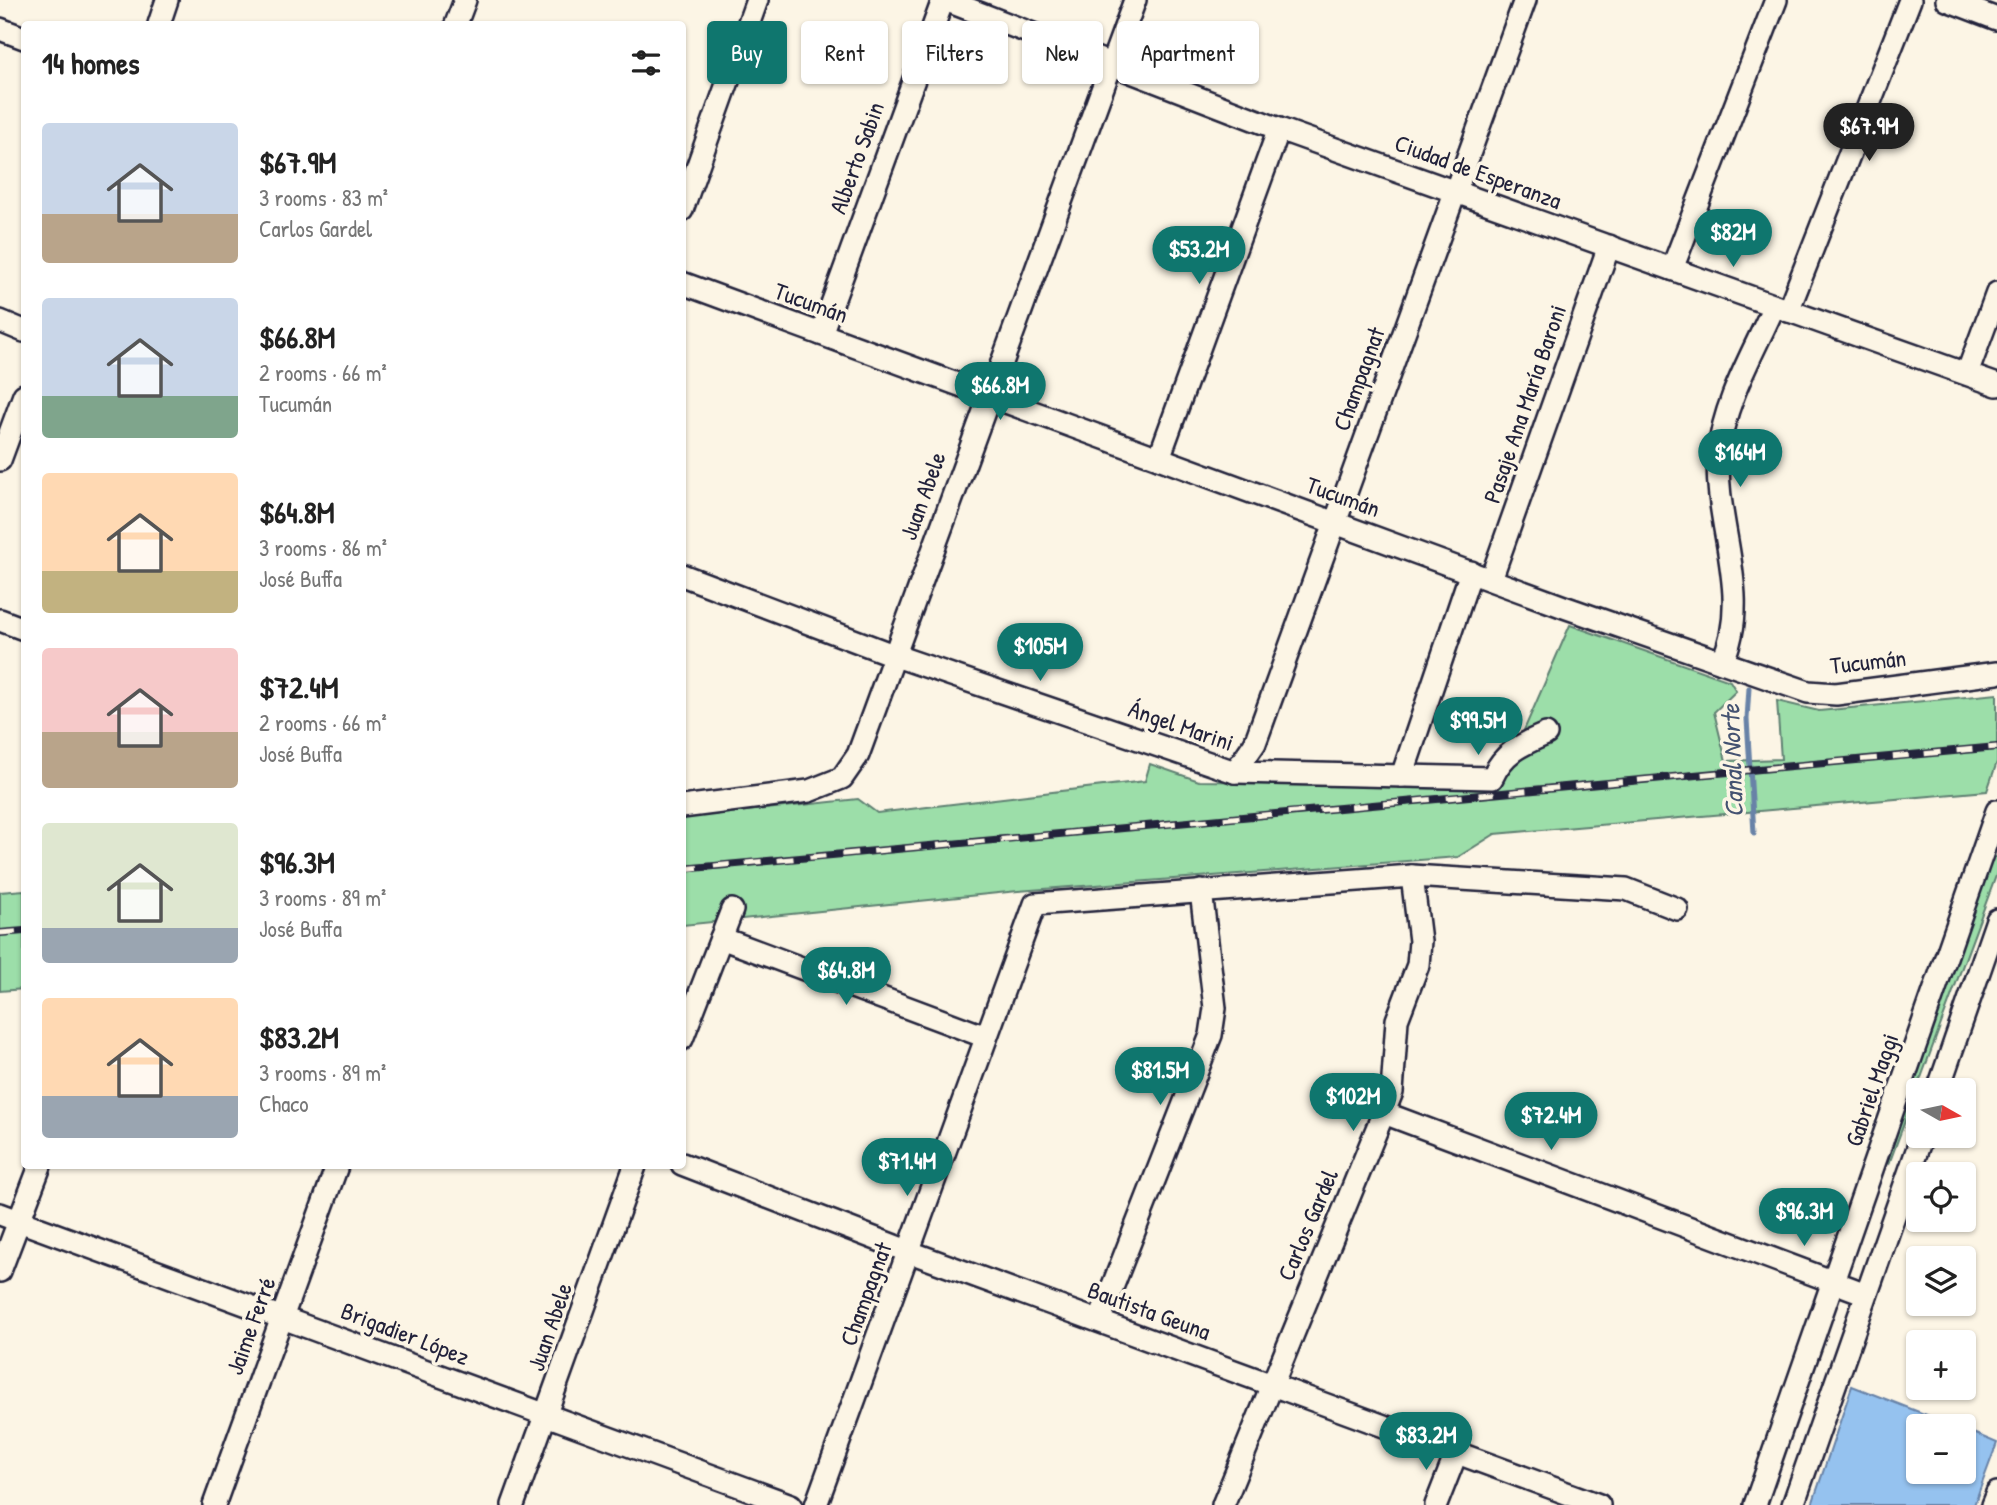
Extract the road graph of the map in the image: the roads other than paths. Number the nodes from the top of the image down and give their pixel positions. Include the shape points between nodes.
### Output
1 (167, 0) edge
2 (465, 0) edge
3 (944, 0) edge
4 (1135, 0) edge
5 (1525, 0) edge
6 (1776, 0) edge
7 (1910, 0) edge
8 (1947, 0) edge
9 (754, 1) edge
10 (1997, 19) edge
11 (160, 21) edge
12 (457, 21) edge
13 (0, 29) edge
14 (21, 37) edge
15 (1112, 66) junction
16 (1279, 129) junction
17 (1455, 191) junction
18 (686, 198) edge
19 (1609, 246) junction
20 (1672, 270) junction
21 (686, 284) edge
22 (1997, 293) edge
23 (1781, 309) junction
24 (0, 321) edge
25 (21, 330) edge
26 (821, 334) junction
27 (1967, 374) junction
28 (1997, 385) edge
29 (987, 397) junction
30 (21, 403) edge
31 (1159, 458) junction
32 (0, 460) edge
33 (1335, 522) junction
34 (1471, 572) junction
35 (686, 577) edge
36 (1491, 579) junction
37 (0, 620) edge
38 (21, 628) edge
39 (893, 655) junction
40 (1722, 662) junction
41 (1997, 673) edge
42 (1546, 734) dead end
43 (1235, 772) junction
44 (1402, 776) junction
45 (686, 806) edge
46 (1995, 824) edge
47 (1412, 876) junction
48 (1200, 891) junction
49 (1677, 909) dead end
50 (732, 910) dead end
51 (1997, 920) edge
52 (721, 938) junction
53 (686, 1029) edge
54 (986, 1037) junction
55 (1942, 1078) edge
56 (1384, 1113) junction
57 (1918, 1148) edge
58 (686, 1166) edge
59 (38, 1169) edge
60 (336, 1169) edge
61 (634, 1169) edge
62 (1870, 1175) junction
63 (1903, 1188) junction
64 (9, 1218) edge
65 (910, 1252) junction
66 (0, 1271) edge
67 (1833, 1282) junction
68 (1866, 1294) junction
69 (283, 1317) junction
70 (1099, 1321) junction
71 (1271, 1383) junction
72 (547, 1416) junction
73 (1456, 1454) junction
74 (1997, 1493) edge
75 (214, 1505) edge
76 (513, 1505) edge
77 (791, 1505) edge
78 (816, 1505) edge
79 (1223, 1505) edge
80 (1436, 1505) edge
81 (1598, 1505) edge
82 (1755, 1505) edge
83 (1793, 1505) edge
84 (1992, 1505) edge

1 - 11 street
2 - 12 street
3 - 15 street, Ciudad de Esperanza
3 - 26 street, Alberto Sabin
4 - 15 street, Juan Abele
5 - 17 street, Champagnat
6 - 20 street
7 - 23 street
8 - 10 street
9 - 18 street
13 - 14 street
15 - 16 street, Ciudad de Esperanza
15 - 29 street, Juan Abele
16 - 17 street, Ciudad de Esperanza
16 - 31 street
17 - 19 street, Ciudad de Esperanza
17 - 33 street, Champagnat
19 - 20 street, Ciudad de Esperanza
19 - 36 street, Pasaje Ana María Baroni
20 - 23 street, Ciudad de Esperanza
21 - 26 street, Tucumán
22 - 27 street
23 - 27 street, Ciudad de Esperanza
23 - 40 street via 1724,421 1718,452 1718,491 1736,609 1731,642
24 - 25 street
26 - 29 street, Tucumán
27 - 28 street, Ciudad de Esperanza
29 - 31 street, Tucumán
29 - 39 street, Juan Abele
30 - 32 street
31 - 33 street, Tucumán
33 - 34 street, Tucumán
33 - 43 street, Champagnat via 1255,743
34 - 36 street, Tucumán
34 - 44 street
35 - 39 street, Ángel Marini
36 - 40 street, Tucumán
37 - 38 street
39 - 43 street, Ángel Marini
39 - 45 street, Juan Abele via 858,755 842,778 809,791
40 - 41 street, Tucumán via 1808,692 1836,694
42 - 44 street, Ángel Marini via 1517,746 1500,760 1492,778
43 - 44 street, Ángel Marini
46 - 62 street, Gabriel Maggi
47 - 48 street
47 - 49 street via 1626,889
47 - 56 street, Carlos Gardel via 1420,941 1418,965 1398,1020 1392,1092
48 - 54 street, Champagnat via 1035,904
48 - 70 street via 1214,1007 1211,1035
50 - 52 street
51 - 55 street
52 - 53 street
52 - 54 street
54 - 65 street, Champagnat
56 - 67 street
56 - 71 street, Carlos Gardel
57 - 63 street
58 - 65 street, Bautista Geuna
59 - 64 street
60 - 69 street, Jaime Ferré
61 - 72 street, Juan Abele
62 - 63 street
62 - 67 street, Gabriel Maggi
63 - 68 street
64 - 66 street
64 - 69 street, Brigadier López
65 - 70 street, Bautista Geuna
65 - 78 street, Champagnat
67 - 68 street
67 - 82 street, Gabriel Maggi
68 - 83 street
69 - 72 street, Brigadier López
69 - 75 street, Jaime Ferré
70 - 71 street, Bautista Geuna
71 - 73 street, Bautista Geuna
71 - 79 street, Carlos Gardel
72 - 76 street, Juan Abele
72 - 77 street, Brigadier López
73 - 80 street
73 - 81 street, Bautista Geuna
74 - 84 street

